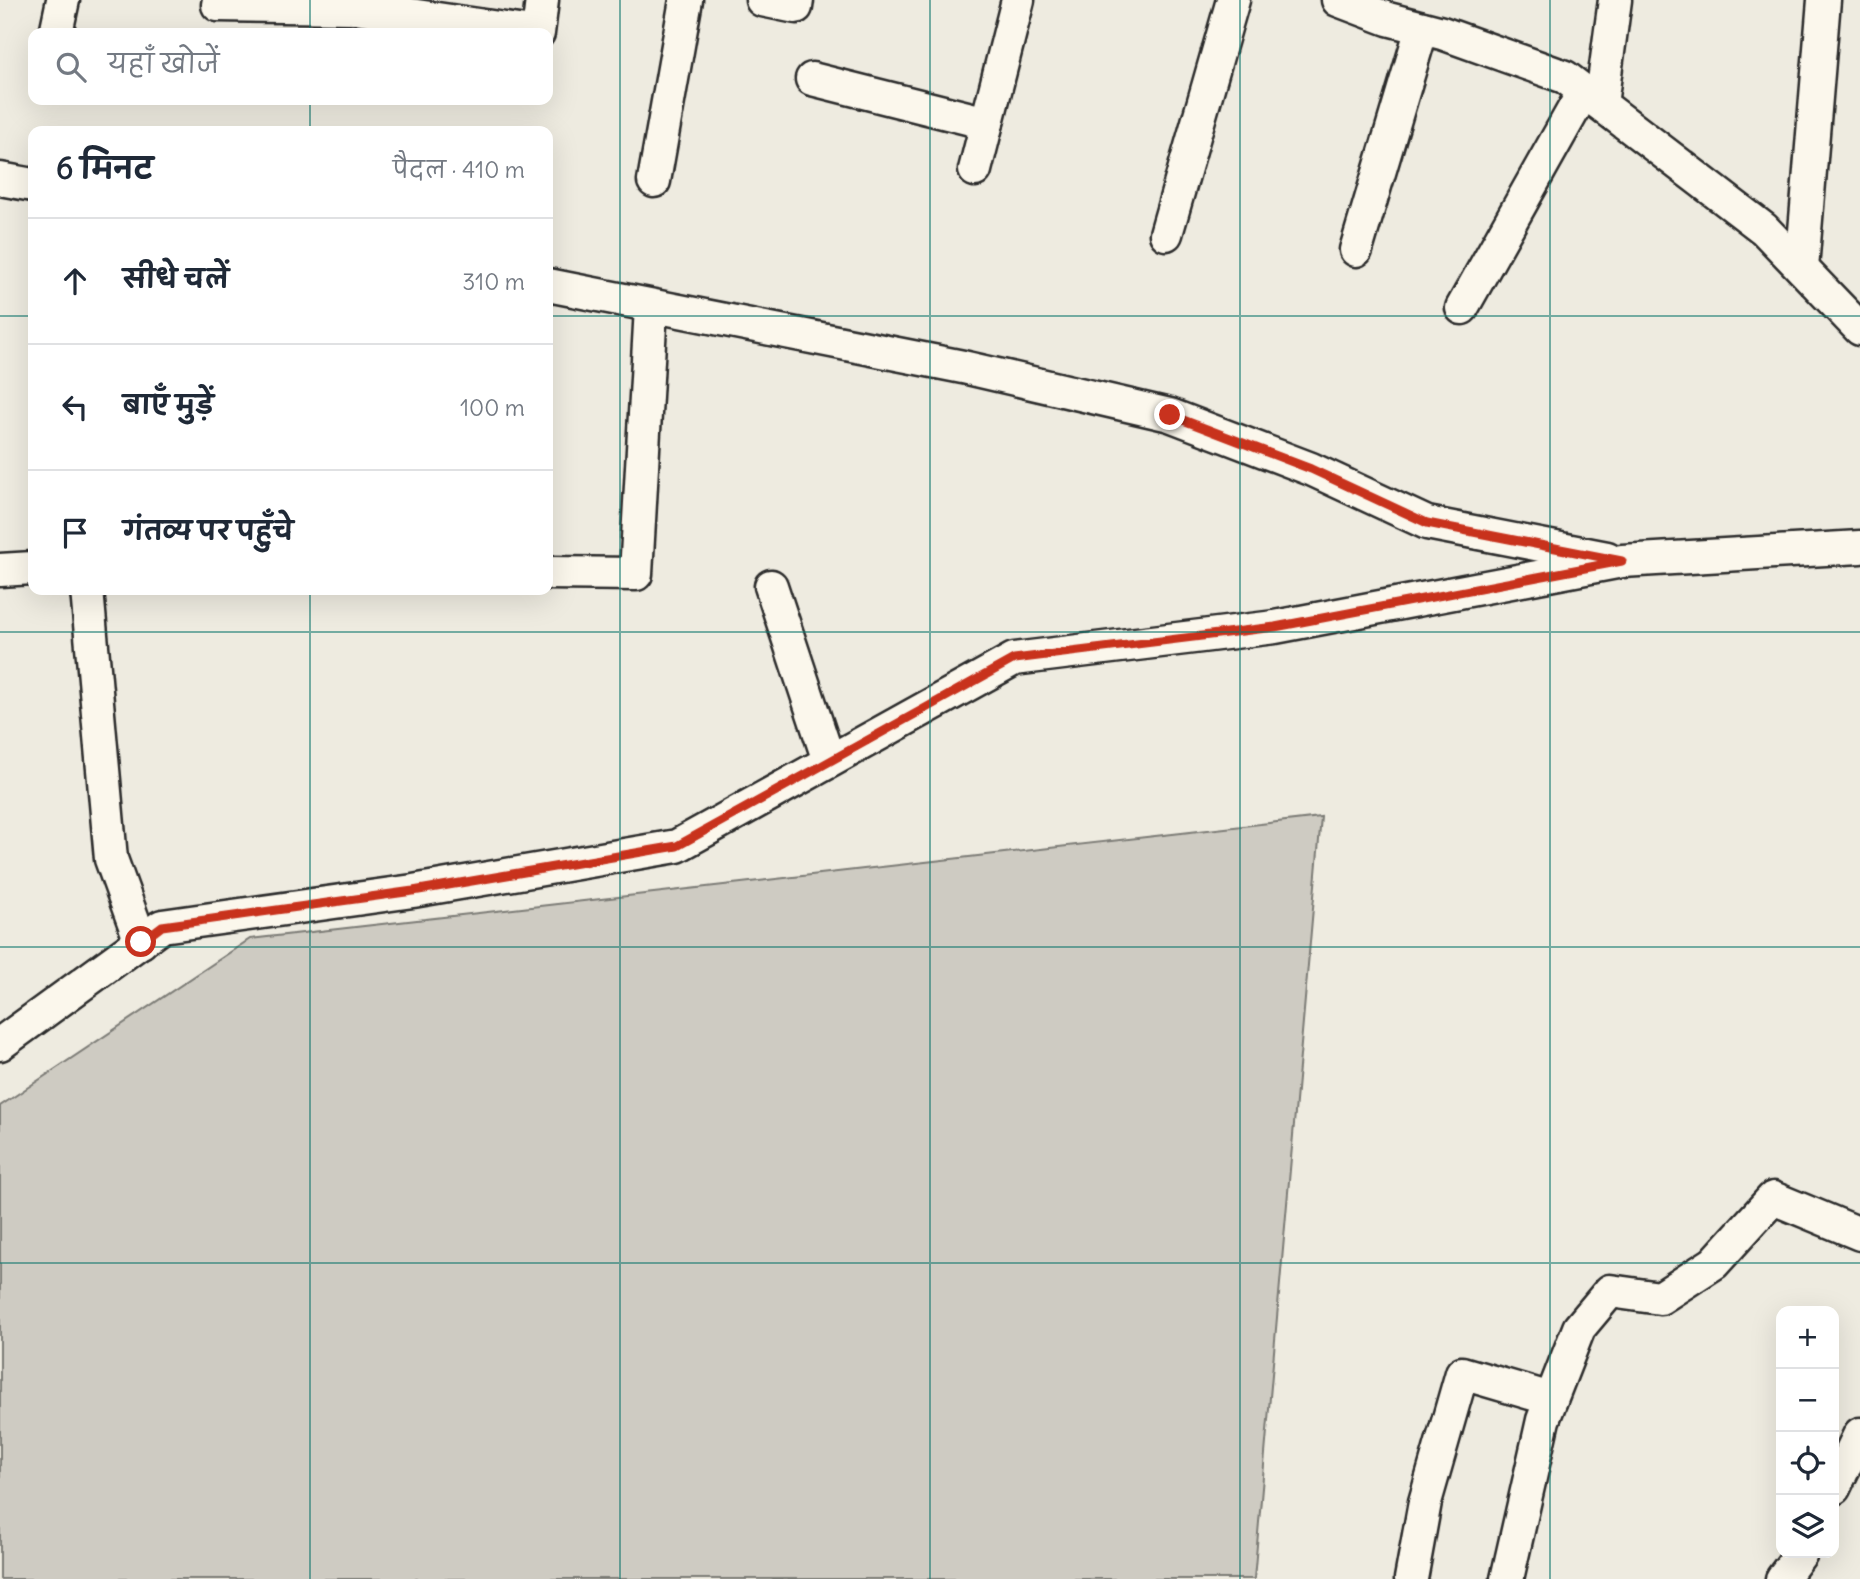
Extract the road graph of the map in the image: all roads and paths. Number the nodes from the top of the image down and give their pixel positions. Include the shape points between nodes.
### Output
1 (63, 0) edge
2 (219, 0) edge
3 (542, 0) edge
4 (686, 0) edge
5 (762, 0) edge
6 (797, 0) edge
7 (1018, 0) edge
8 (1233, 0) edge
9 (1338, 0) edge
10 (1615, 0) edge
11 (1824, 0) edge
12 (372, 5) edge
13 (57, 28) edge
14 (503, 28) edge
15 (539, 28) edge
16 (1422, 28) junction
17 (812, 79) dead end
18 (1592, 97) junction
19 (987, 123) junction
20 (975, 170) dead end
21 (0, 179) edge
22 (654, 181) dead end
23 (28, 183) edge
24 (1166, 234) dead end
25 (1356, 250) dead end
26 (1801, 268) junction
27 (553, 286) edge
28 (652, 307) junction
29 (1462, 308) dead end
30 (1860, 329) edge
31 (1860, 547) edge
32 (1622, 561) junction
33 (28, 568) edge
34 (0, 570) edge
35 (553, 573) edge
36 (771, 586) dead end
37 (87, 595) edge
38 (829, 761) junction
39 (141, 942) junction
40 (0, 1044) edge
41 (1860, 1234) edge
42 (1551, 1399) junction
43 (1860, 1434) edge
44 (1839, 1478) edge
45 (1797, 1558) edge
46 (1410, 1579) edge
47 (1507, 1579) edge
48 (1782, 1579) edge

1 - 13 street
2 - 12 street via 218,5
3 - 15 street
4 - 22 street
5 - 6 street via 796,7
7 - 19 street
8 - 24 street
9 - 16 street
10 - 18 street
11 - 26 street
12 - 14 street
16 - 18 street via 1565,77
16 - 25 street
17 - 19 street
18 - 26 street via 1764,229
18 - 29 street
19 - 20 street
21 - 23 street
26 - 30 street
27 - 28 street
28 - 32 street via 962,367 1170,415 1311,469 1427,523
28 - 35 street via 636,574
31 - 32 street
32 - 38 street via 1275,627 1014,659
33 - 34 street
36 - 38 street
37 - 39 street via 111,859
38 - 39 street via 677,846 413,891 162,926
39 - 40 street
41 - 42 street via 1773,1198 1714,1264 1660,1298 1609,1291 1579,1328
42 - 46 street via 1462,1373 1425,1502
42 - 47 street
43 - 44 street
45 - 48 street

